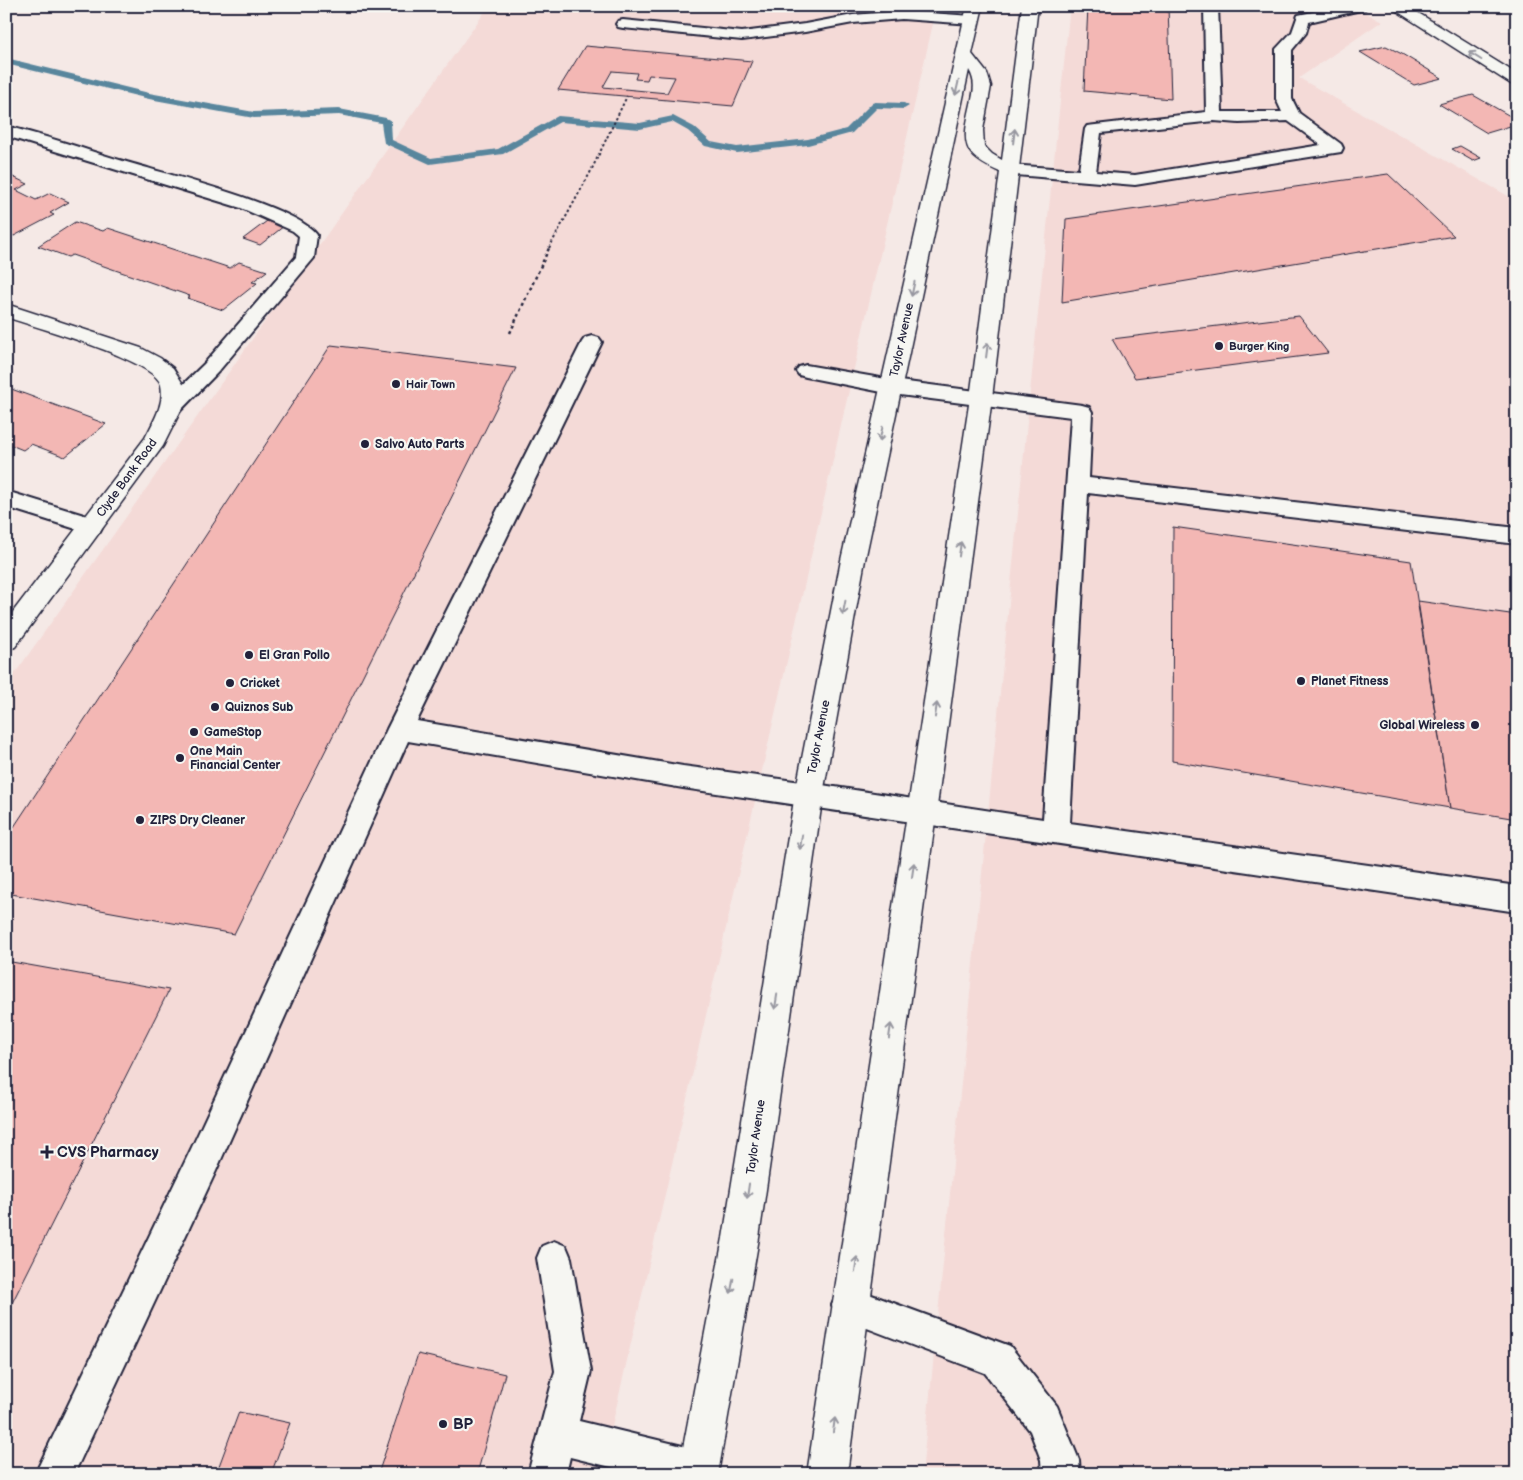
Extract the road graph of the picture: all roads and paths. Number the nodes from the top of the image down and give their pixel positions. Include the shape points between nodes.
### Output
1 (1030, 6) edge
2 (1211, 6) edge
3 (1290, 6) edge
4 (1360, 6) edge
5 (1396, 6) edge
6 (973, 13) edge
7 (1302, 18) junction
8 (622, 24) dead end
9 (964, 54) junction
10 (1517, 81) edge
11 (627, 96) dead end
12 (1214, 116) junction
13 (1292, 116) junction
14 (6, 131) edge
15 (1010, 170) junction
16 (1087, 176) junction
17 (6, 310) edge
18 (510, 333) dead end
19 (592, 342) dead end
20 (806, 371) dead end
21 (892, 386) junction
22 (981, 398) junction
23 (171, 408) junction
24 (1078, 484) junction
25 (6, 499) edge
26 (92, 526) junction
27 (1517, 536) edge
28 (6, 640) edge
29 (400, 729) junction
30 (808, 794) junction
31 (921, 813) junction
32 (1056, 833) junction
33 (1517, 899) edge
34 (554, 1258) dead end
35 (850, 1305) junction
36 (557, 1435) junction
37 (698, 1472) edge
38 (54, 1474) edge
39 (547, 1474) edge
40 (827, 1474) edge
41 (1061, 1474) edge

15 -> 1 main road
2 - 12 lane
3 - 7 lane
4 - 7 lane
10 -> 5 main road
6 - 8 lane via 902,14 742,36
6 - 9 main road, Taylor Avenue
7 - 13 lane via 1299,33 1284,49 1284,99
9 - 15 main road via 977,67 983,86 973,140 977,150 989,161
9 -> 21 main road, Taylor Avenue
11 - 18 path via 549,248
12 - 13 lane
12 - 16 lane via 1093,129
13 - 16 lane via 1335,148 1135,180
14 - 23 lane via 247,204 299,227 308,235 305,258 211,368
15 - 16 lane
22 -> 15 main road
17 - 23 main road, Clyde Bank Road via 153,362 172,384
19 - 29 lane
20 - 21 lane
21 - 22 lane
21 -> 30 main road, Taylor Avenue via 853,560
22 - 24 lane via 1082,412
31 -> 22 main road
23 - 26 main road, Clyde Bank Road via 155,441
24 - 27 lane
24 - 32 lane
25 - 26 lane
26 - 28 main road, Clyde Bank Road
29 - 30 lane via 683,777
29 - 38 lane via 204,1159
30 - 31 lane
30 -> 37 main road, Taylor Avenue via 741,1238
31 - 32 lane
35 -> 31 main road
32 - 33 lane
34 - 36 lane via 573,1371
40 -> 35 main road
35 - 41 lane via 997,1359 1044,1419 1060,1460
36 - 37 lane
36 - 39 lane

